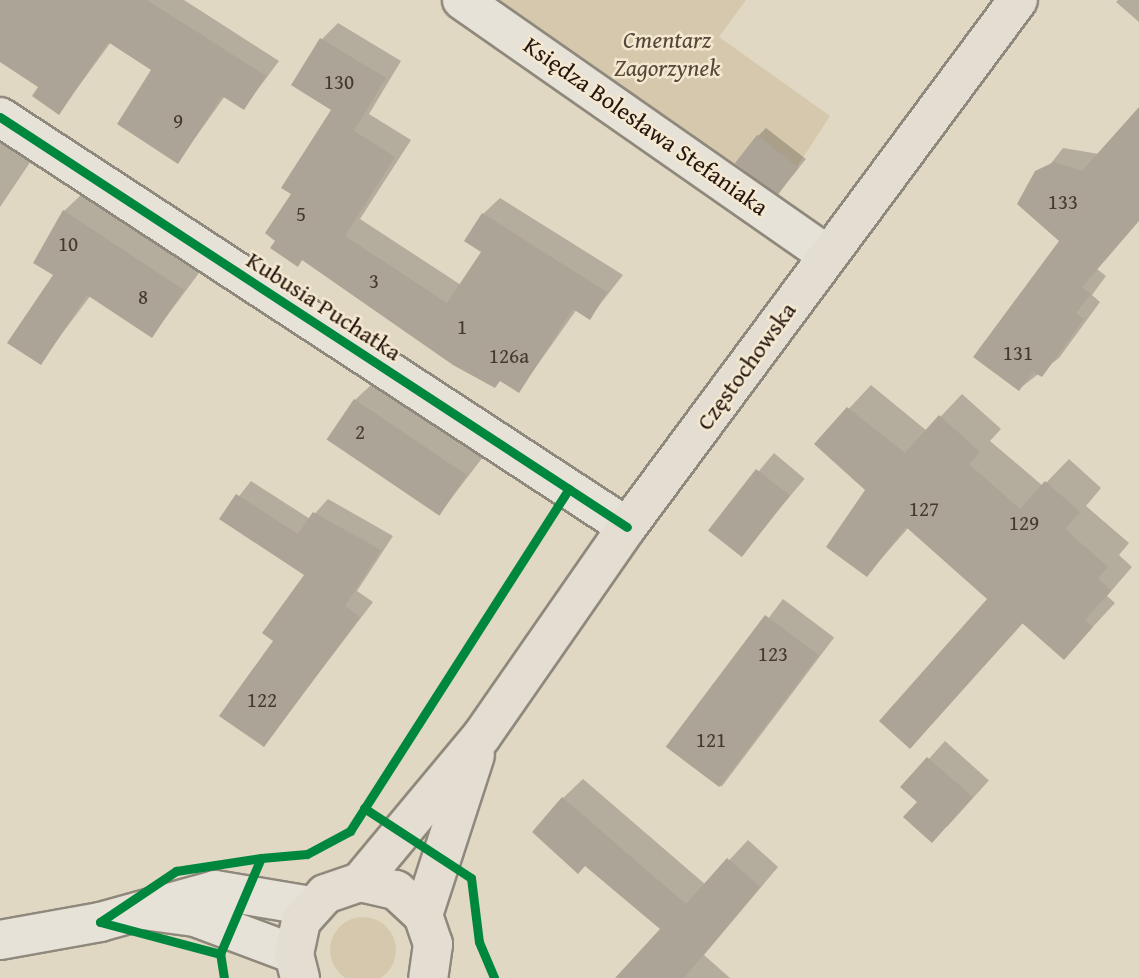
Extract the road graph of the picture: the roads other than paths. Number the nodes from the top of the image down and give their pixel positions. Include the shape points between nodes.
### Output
1 (462, 0) edge
2 (1018, 0) edge
3 (0, 117) edge
4 (828, 256) junction
5 (627, 527) junction
6 (481, 737) junction
7 (360, 882) junction
8 (311, 906) junction
9 (145, 911) junction
10 (423, 915) junction
11 (0, 940) edge
12 (295, 970) edge
13 (430, 977) edge

1 - 4 street, Księdza Bolesława Stefaniaka
2 - 4 main road, Częstochowska
3 - 5 street, Kubusia Puchatka
4 - 5 main road, Częstochowska
5 - 6 main road, Częstochowska
6 - 7 main road, Częstochowska
6 - 10 main road, Częstochowska
7 - 8 main road via 342,886
7 - 10 main road via 396,890
8 - 9 street via 215,890
8 - 12 main road
9 - 11 street
9 - 12 street via 195,916
10 - 13 main road via 433,944

